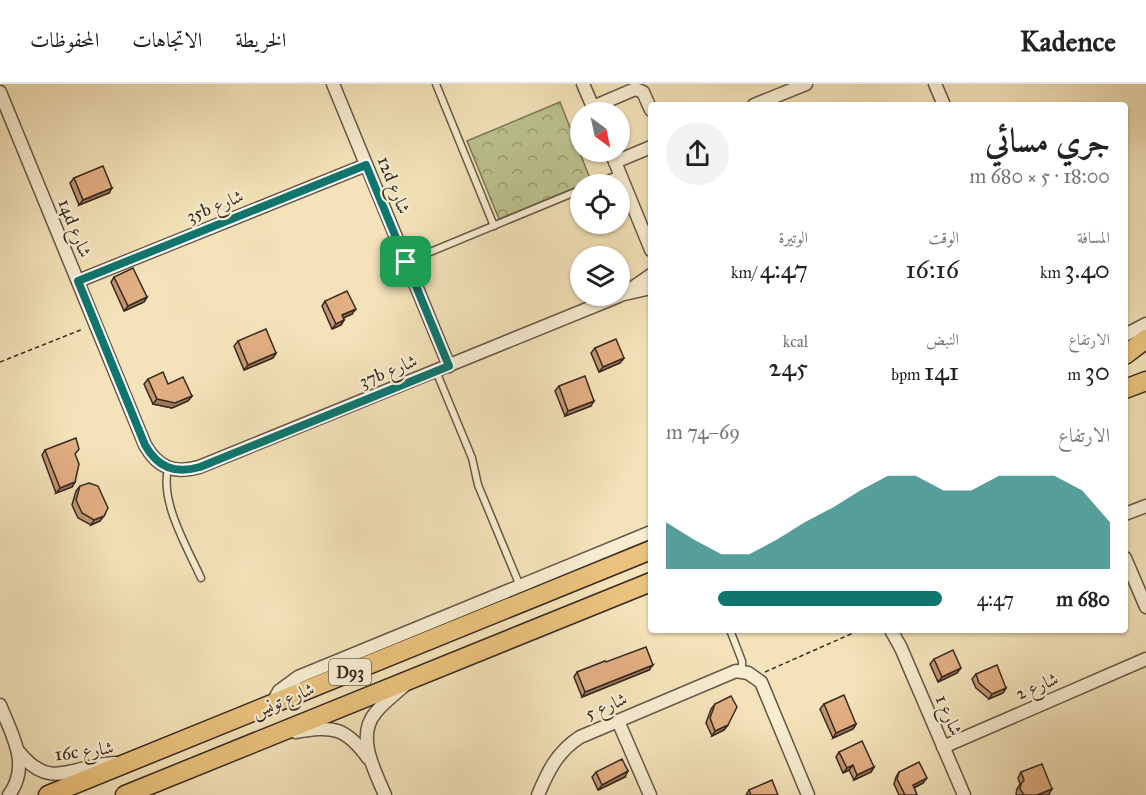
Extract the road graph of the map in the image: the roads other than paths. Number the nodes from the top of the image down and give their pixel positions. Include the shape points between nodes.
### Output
1 (333, 84) edge
2 (436, 84) edge
3 (583, 84) edge
4 (806, 84) edge
5 (934, 84) edge
6 (0, 92) edge
7 (591, 102) edge
8 (609, 102) edge
9 (761, 102) edge
10 (943, 102) edge
11 (648, 103) edge
12 (648, 148) edge
13 (630, 153) edge
14 (615, 162) edge
15 (366, 165) junction
16 (620, 174) edge
17 (570, 194) edge
18 (630, 199) edge
19 (494, 226) junction
20 (648, 243) edge
21 (406, 262) junction
22 (648, 277) edge
23 (78, 281) junction
24 (630, 289) edge
25 (648, 289) edge
26 (630, 292) edge
27 (593, 306) edge
28 (1146, 324) edge
29 (1128, 333) edge
30 (1146, 339) edge
31 (1146, 349) edge
32 (1128, 354) edge
33 (1128, 355) edge
34 (449, 366) junction
35 (436, 371) junction
36 (1146, 381) edge
37 (1128, 389) edge
38 (168, 469) junction
39 (1146, 506) edge
40 (1128, 512) edge
41 (648, 533) edge
42 (648, 551) edge
43 (1128, 565) edge
44 (201, 578) dead end
45 (648, 583) edge
46 (520, 586) junction
47 (1146, 607) edge
48 (731, 633) edge
49 (893, 633) edge
50 (898, 633) edge
51 (901, 648) junction
52 (1146, 659) edge
53 (742, 672) junction
54 (411, 679) junction
55 (714, 680) junction
56 (272, 704) junction
57 (0, 705) edge
58 (771, 710) junction
59 (618, 721) junction
60 (273, 735) junction
61 (943, 747) junction
62 (19, 752) junction
63 (371, 761) junction
64 (124, 764) junction
65 (9, 795) edge
66 (48, 795) edge
67 (125, 795) edge
68 (385, 795) edge
69 (538, 795) edge
70 (650, 795) edge
71 (808, 795) edge
72 (964, 795) edge

1 - 15 street, 12d شارع
2 - 19 lane
3 - 7 street
4 - 9 street
5 - 10 street
6 - 23 street, 14d شارع
8 - 11 street via 635,88 643,92
12 - 13 street
14 - 16 street
15 - 21 street, 12d شارع
15 - 23 street, 35b شارع
17 - 19 lane
18 - 20 street
19 - 21 lane
21 - 34 street, 12d شارع
22 - 24 street, 37b شارع
23 - 38 street, 14d شارع via 145,445 154,459
25 - 26 street, 37b شارع
27 - 34 street, 37b شارع
28 - 29 street
30 - 32 main road
31 - 33 main road
34 - 35 street, 37b شارع
35 - 38 street, 37b شارع via 200,467
35 - 46 lane
36 - 37 main road
38 - 44 lane via 168,502
39 - 40 street
41 - 46 street
42 - 56 main road, شارع تونس / D93
43 - 47 street
45 - 54 main road, شارع تونس / D93
46 - 56 street via 298,677 279,691
48 - 53 lane
49 - 51 street, شارع 1
50 - 51 street, شارع 1
51 - 61 street, شارع 1
52 - 61 street, شارع 2
53 - 55 street, شارع 5 via 730,672
53 - 58 street, شارع 5 via 755,677 764,687
54 - 60 main road, شارع تونس / D93
54 - 63 street via 370,722 367,741
55 - 58 street, شارع 5 via 747,680
55 - 59 street, شارع 5
56 - 64 main road, شارع تونس / D93
57 - 62 street
58 - 71 street, شارع 5
59 - 69 street, شارع 5 via 580,737 563,750 550,767
59 - 70 street
60 - 63 street via 334,729 352,738
60 - 67 main road, شارع تونس / D93
61 - 72 street, شارع 1
62 - 64 street, 16c شارع via 31,765 54,774 101,763
62 - 65 street via 19,775
63 - 68 street
64 - 66 main road, شارع تونس / D93

